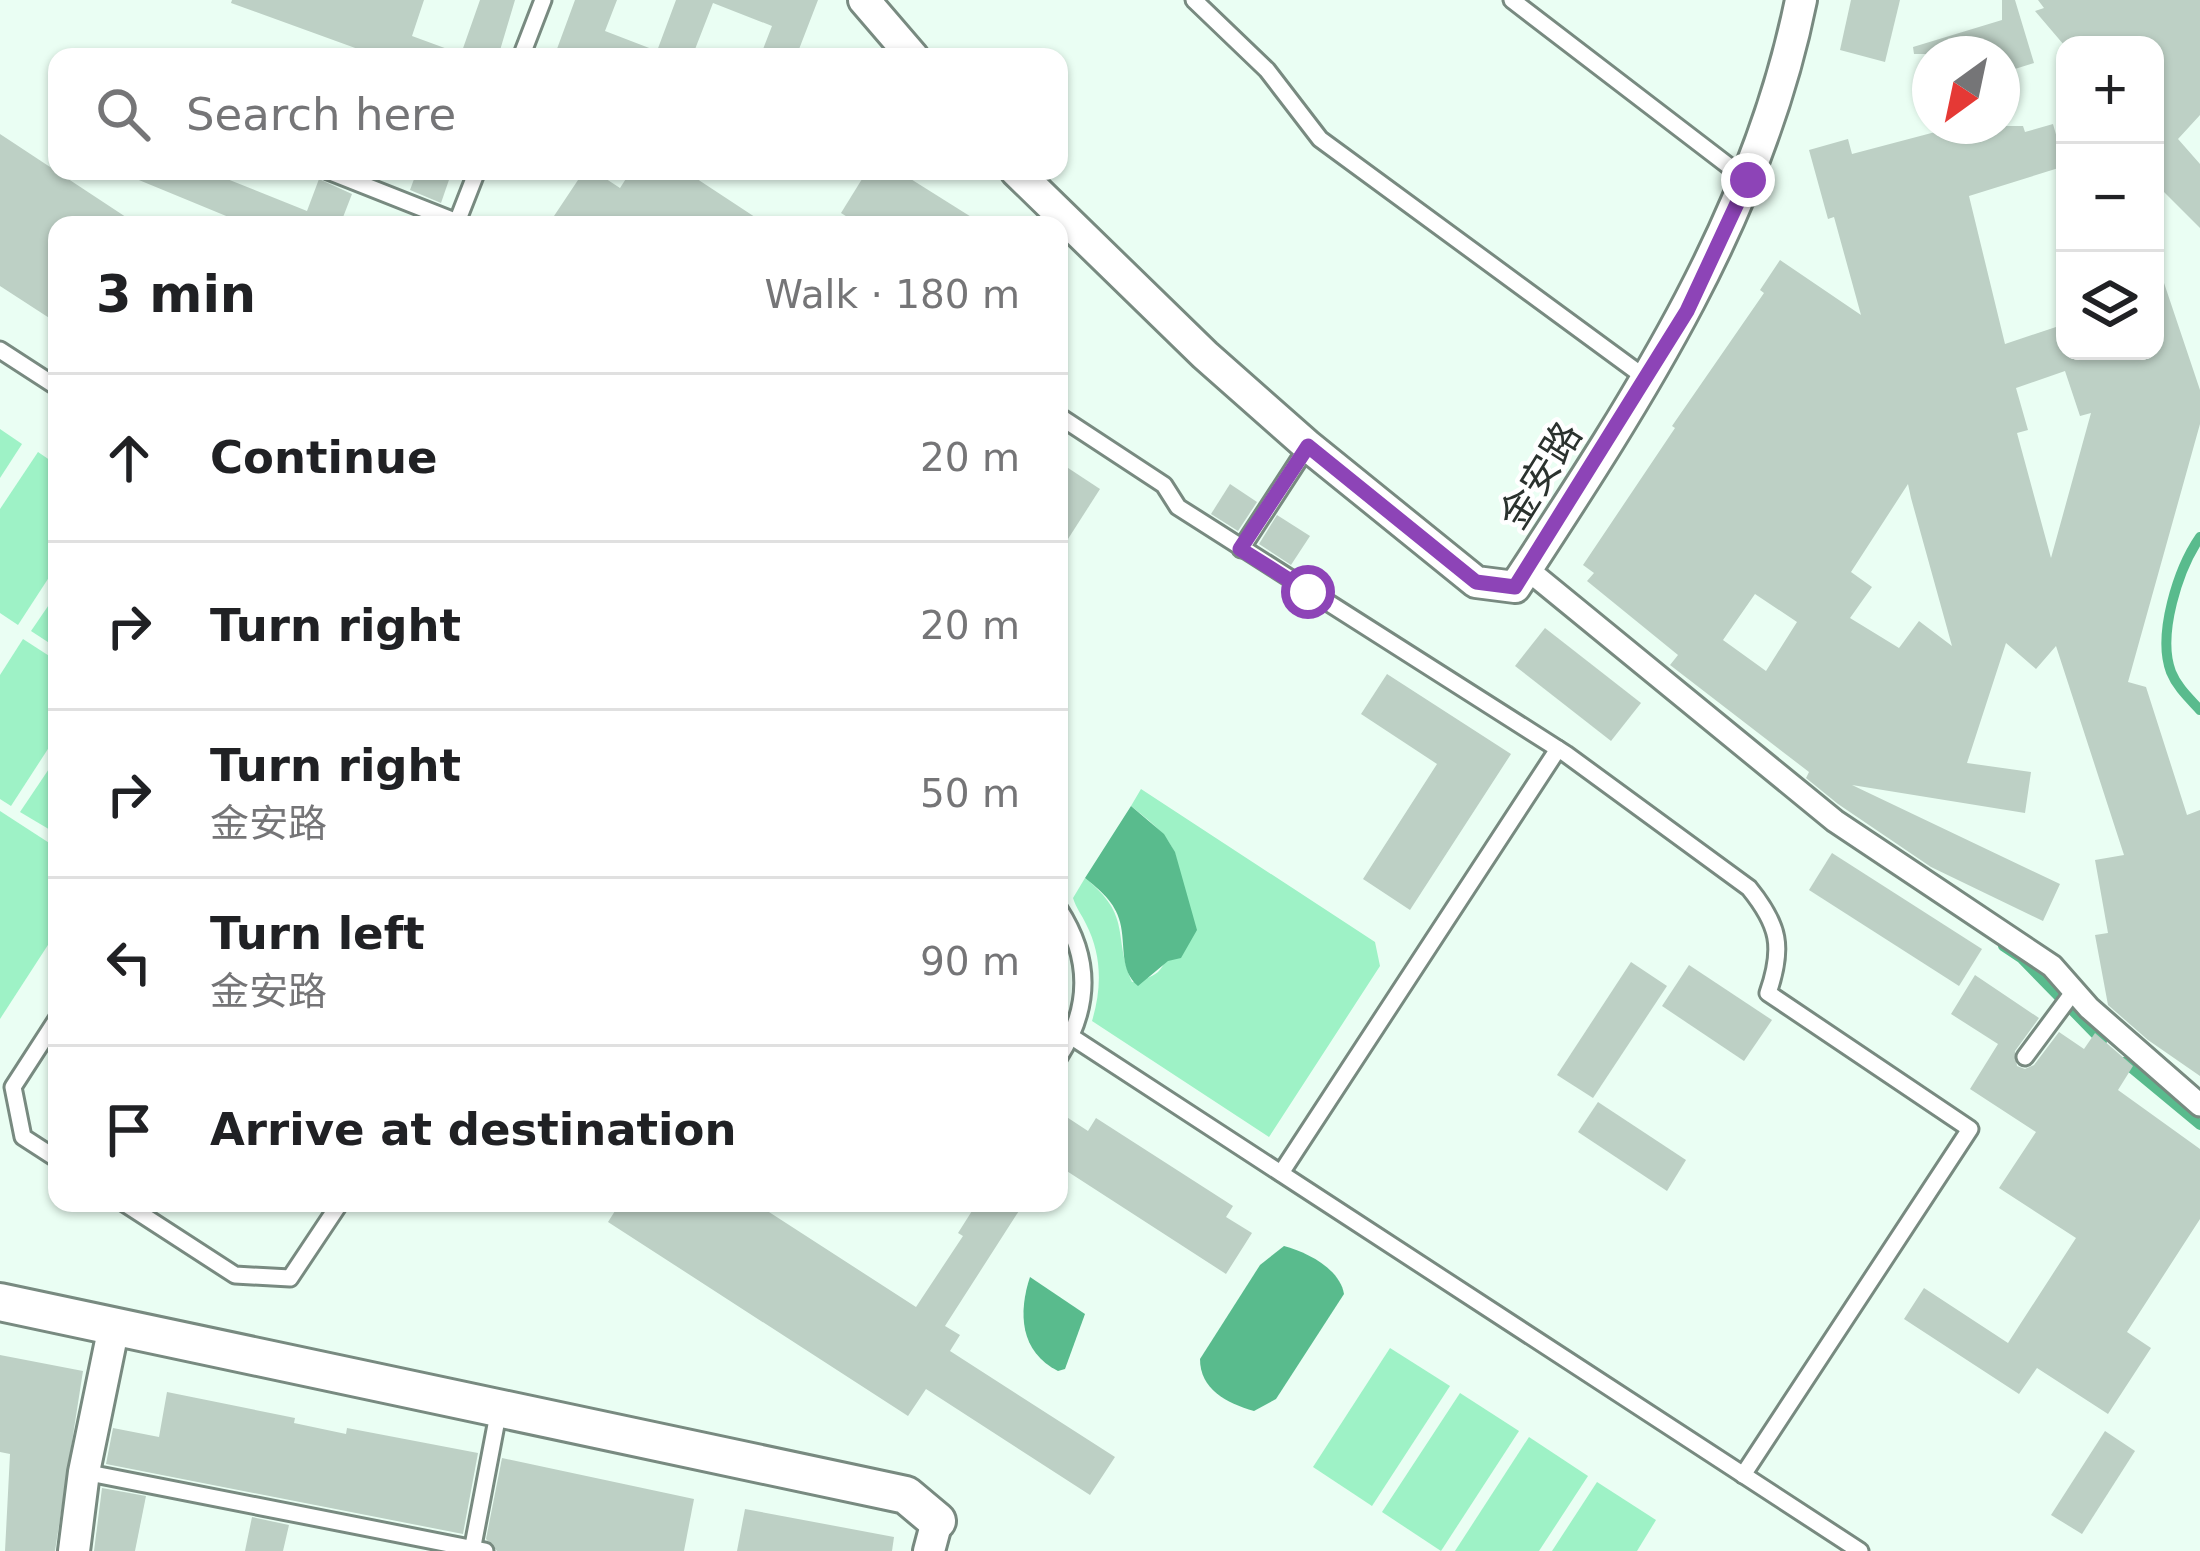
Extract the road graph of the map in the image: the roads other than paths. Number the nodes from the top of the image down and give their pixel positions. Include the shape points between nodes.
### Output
1 (544, 0) edge
2 (864, 0) edge
3 (1194, 0) edge
4 (1512, 0) edge
5 (1801, 0) edge
6 (525, 48) edge
7 (905, 48) edge
8 (351, 180) edge
9 (473, 180) edge
10 (1025, 180) edge
11 (1748, 180) junction
12 (442, 216) edge
13 (459, 216) edge
14 (1062, 216) edge
15 (1068, 222) edge
16 (0, 350) edge
17 (1647, 379) junction
18 (48, 381) edge
19 (1068, 422) edge
20 (1308, 446) junction
21 (1240, 549) junction
22 (1527, 568) junction
23 (1558, 749) junction
24 (1068, 922) edge
25 (2074, 991) junction
26 (48, 1033) edge
27 (1072, 1037) junction
28 (1068, 1043) edge
29 (2025, 1058) dead end
30 (2200, 1105) edge
31 (48, 1153) edge
32 (1281, 1173) junction
33 (138, 1212) edge
34 (334, 1212) edge
35 (0, 1302) edge
36 (114, 1327) junction
37 (499, 1408) junction
38 (84, 1472) junction
39 (1743, 1474) junction
40 (933, 1536) edge
41 (476, 1550) edge
42 (74, 1551) edge
43 (1860, 1551) edge

1 - 6 lane
2 - 7 street
3 - 17 lane via 1267,70 1320,139
4 - 11 lane
5 - 11 street, 金安路
8 - 12 lane
9 - 13 lane
10 - 14 street, 金安路
11 - 17 street, 金安路
15 - 20 street, 金安路
16 - 18 lane
17 - 22 street, 金安路
19 - 21 lane via 1164,485 1178,507
20 - 21 lane
20 - 22 street, 金安路 via 1476,582 1515,587
21 - 23 lane
22 - 25 street via 1834,821 2052,966
23 - 32 lane
23 - 39 lane via 1749,888 1777,936 1768,993 1970,1129
24 - 27 lane via 1084,971
25 - 29 lane
25 - 30 street
26 - 31 lane via 13,1087 23,1137
27 - 28 lane
27 - 32 lane
32 - 39 lane
33 - 34 lane via 235,1275 290,1278
35 - 36 street
36 - 37 street
36 - 38 street
37 - 40 street via 906,1495
37 - 41 lane
38 - 41 lane
38 - 42 street
39 - 43 lane

